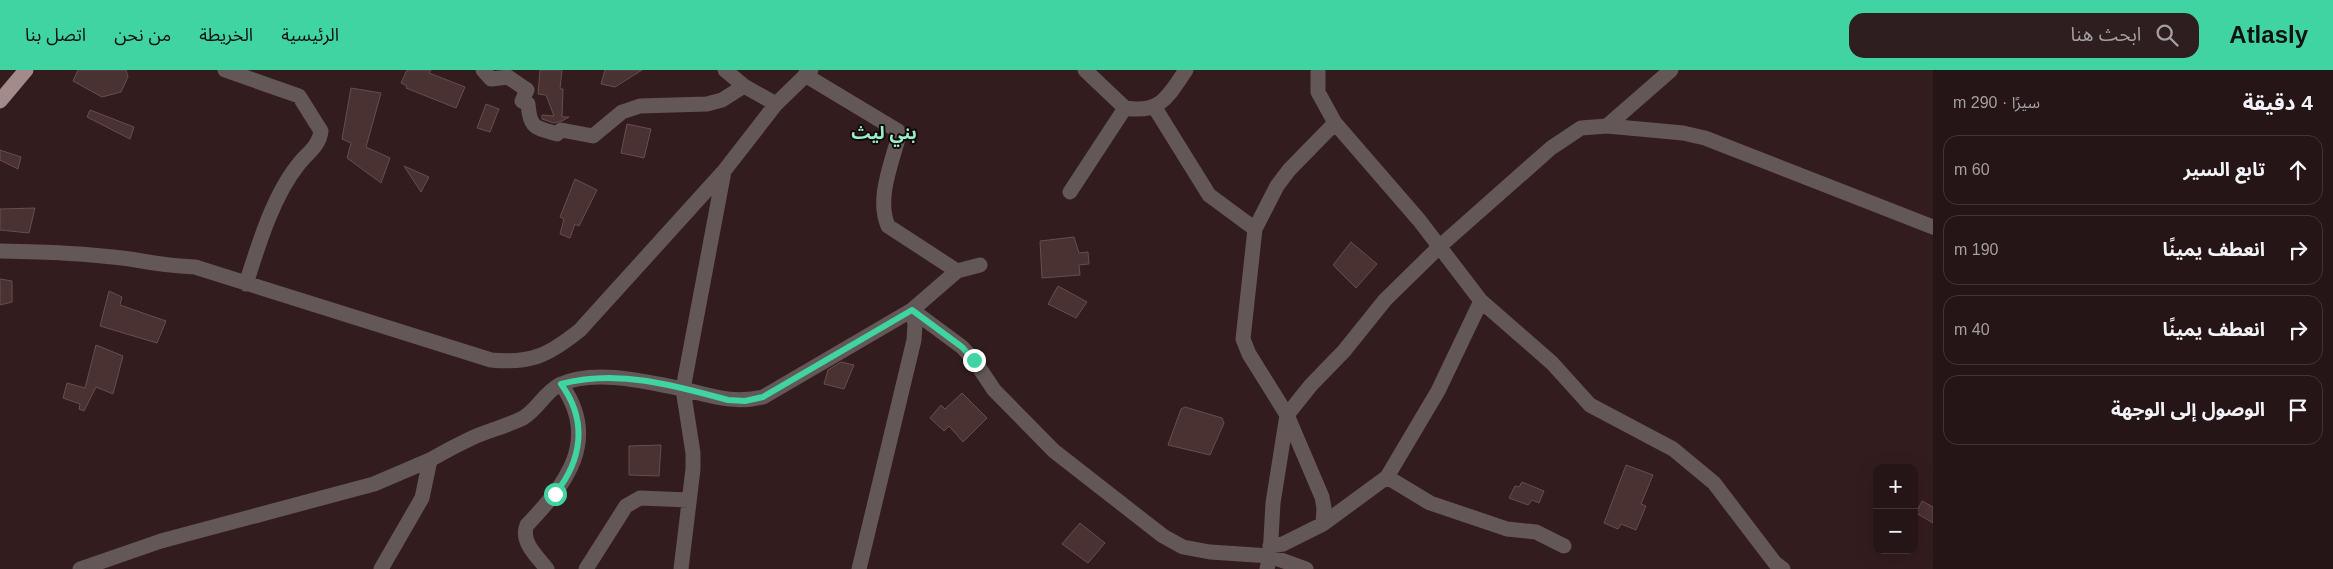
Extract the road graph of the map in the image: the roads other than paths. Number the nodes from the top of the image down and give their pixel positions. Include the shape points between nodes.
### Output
1 (26, 70) edge
2 (225, 70) edge
3 (483, 70) edge
4 (725, 70) edge
5 (1085, 70) edge
6 (1186, 70) edge
7 (1318, 70) edge
8 (1671, 70) edge
9 (808, 73) edge
10 (744, 86) junction
11 (0, 101) edge
12 (776, 104) junction
13 (1125, 108) junction
14 (1155, 108) junction
15 (1335, 123) junction
16 (1607, 126) junction
17 (724, 171) junction
18 (1070, 192) dead end
19 (1933, 227) edge
20 (1255, 229) junction
21 (1439, 247) junction
22 (0, 251) edge
23 (980, 265) dead end
24 (957, 271) junction
25 (246, 284) junction
26 (1481, 301) junction
27 (912, 310) junction
28 (561, 384) junction
29 (683, 389) junction
30 (1287, 415) junction
31 (430, 460) junction
32 (1387, 477) junction
33 (689, 500) junction
34 (1323, 524) junction
35 (1564, 546) dead end
36 (1269, 557) edge
37 (80, 569) edge
38 (381, 569) edge
39 (547, 569) edge
40 (586, 569) edge
41 (680, 569) edge
42 (858, 569) edge
43 (1306, 569) edge
44 (1783, 569) edge

1 - 11 main road
2 - 25 street via 299,96 321,131 315,148 298,165 281,195 264,231
3 - 10 street via 491,79 508,77 526,90 522,101 528,104 535,128 589,137 630,109 707,104 722,100
4 - 10 street
5 - 13 street
6 - 14 street via 1166,100
7 - 15 street via 1318,92
8 - 16 street
9 - 12 street
9 - 24 street via 898,131 884,196 884,218 888,226
10 - 12 street
12 - 17 street
13 - 14 street
13 - 18 street
14 - 20 street via 1209,196
15 - 20 street via 1289,170
15 - 21 street
16 - 19 street via 1705,138
16 - 21 street via 1581,128 1570,133
17 - 25 street via 580,330 559,348 532,359 515,363 491,360
17 - 29 street
20 - 30 street via 1243,339
21 - 26 street
21 - 30 street via 1385,300
22 - 25 street via 87,255 163,266 195,267
23 - 24 street
24 - 27 street
26 - 32 street via 1438,391
26 - 44 street via 1552,363 1590,405 1652,437 1705,474
27 - 29 street via 763,397 728,400
27 - 36 street via 962,347 994,390 1054,451 1163,536 1183,547
27 - 42 street via 914,340
28 - 29 street via 623,377
28 - 31 street via 525,417 474,437
28 - 39 street via 574,410 578,453 561,486 524,532 526,541
29 - 33 street via 693,453
30 - 34 street via 1322,496
30 - 36 street via 1273,503
31 - 37 street via 374,484 161,541
31 - 38 street via 422,498
32 - 34 street
32 - 35 street via 1430,503 1507,529 1536,532
33 - 40 street via 640,498 633,501 626,506
33 - 41 street
34 - 36 street via 1284,544
36 - 43 street

